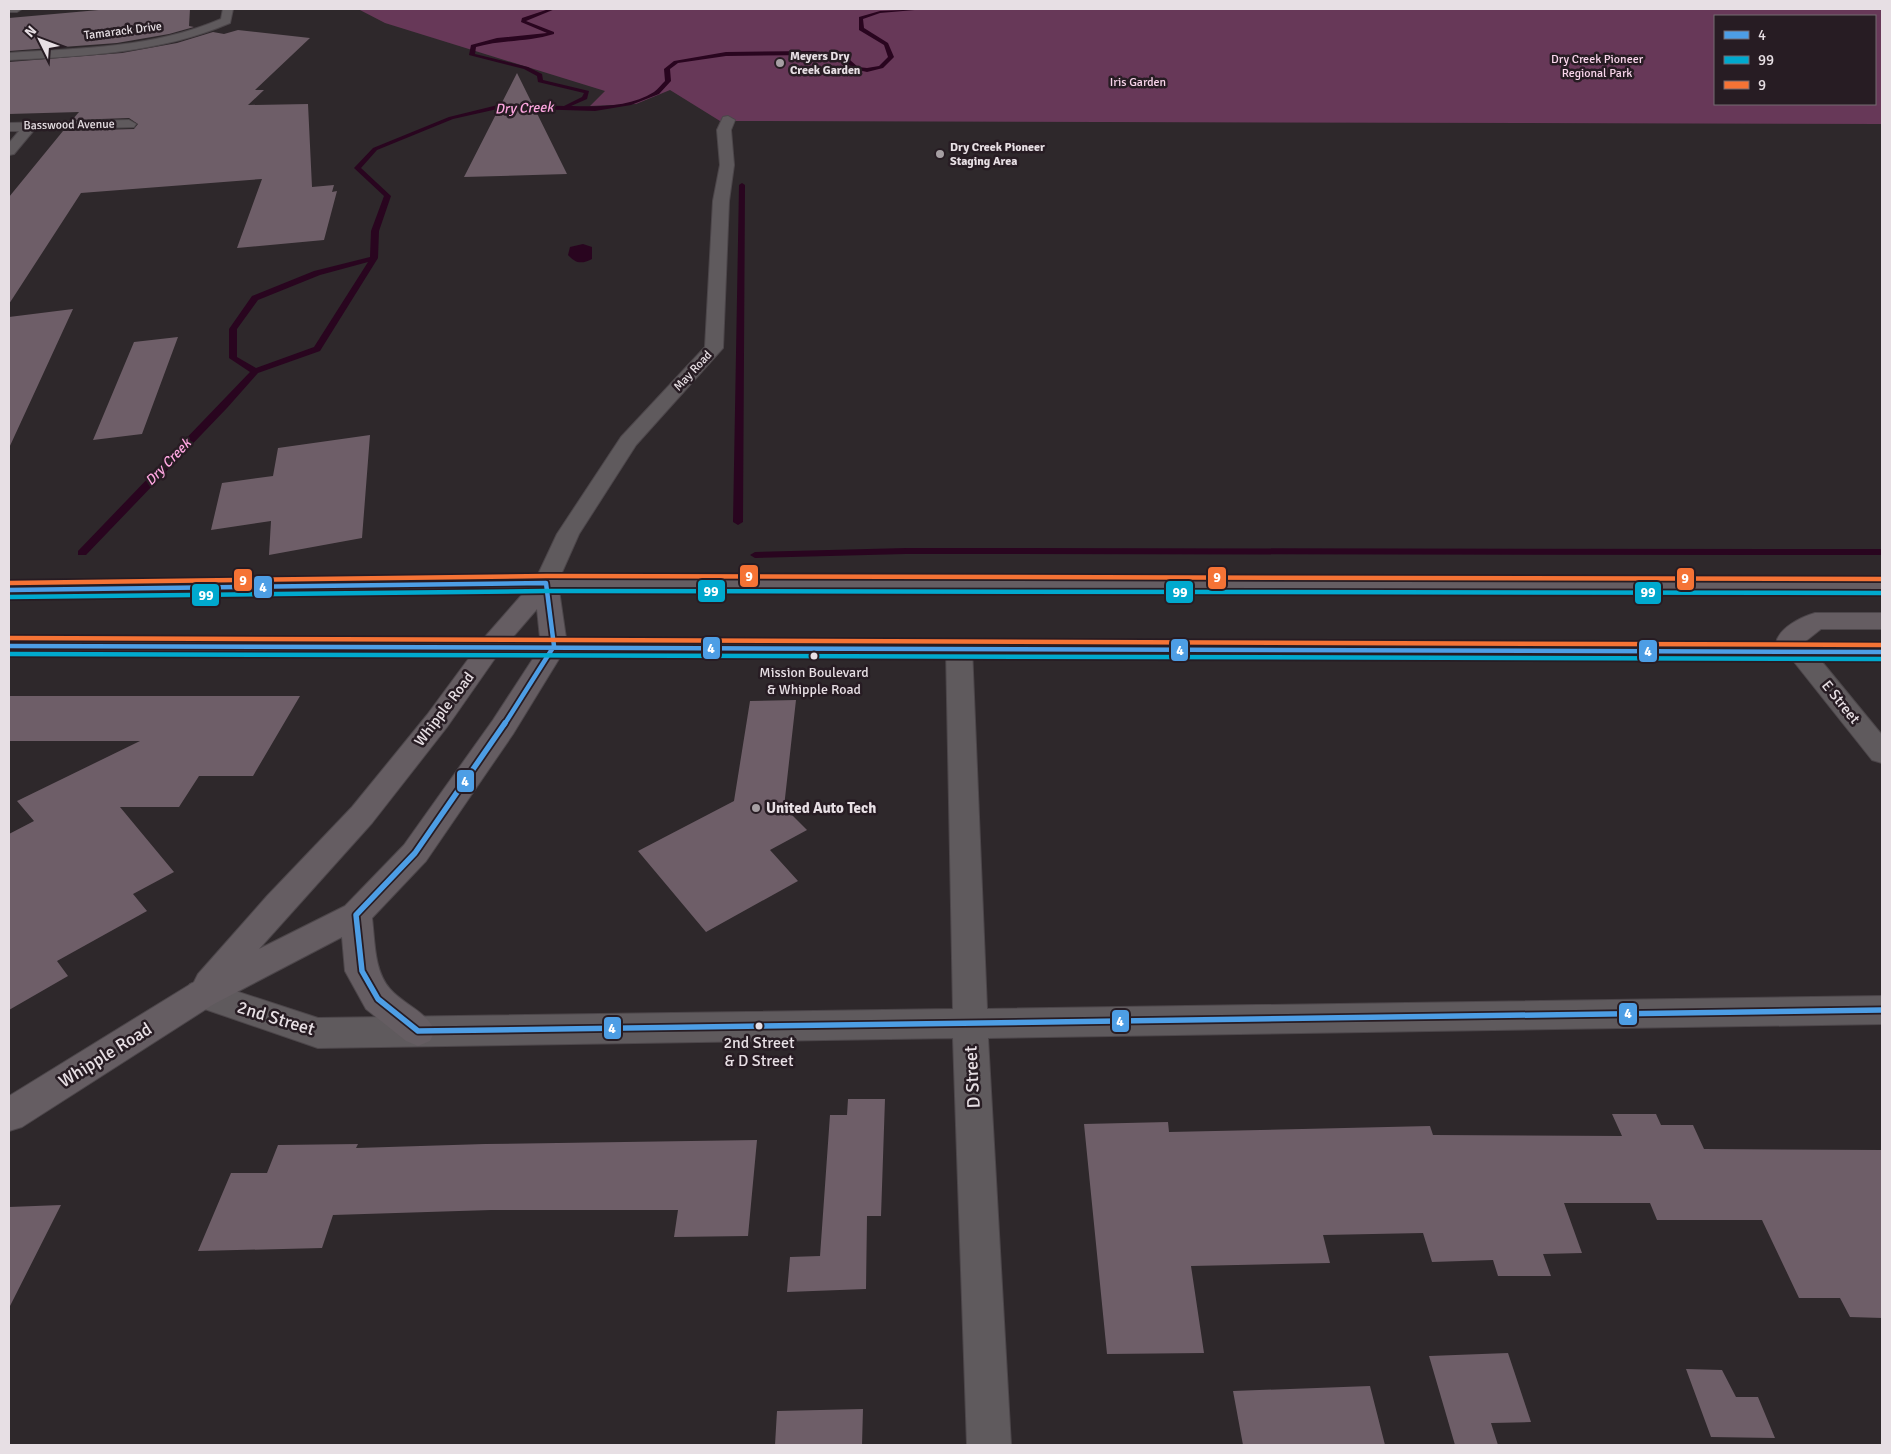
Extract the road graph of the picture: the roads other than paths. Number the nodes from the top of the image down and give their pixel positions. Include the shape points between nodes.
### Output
1 (17, 9) edge
2 (228, 9) edge
3 (9, 10) edge
4 (9, 57) edge
5 (728, 120) dead end
6 (129, 124) dead end
7 (32, 125) junction
8 (9, 127) edge
9 (9, 151) edge
10 (546, 583) junction
11 (1882, 586) edge
12 (9, 590) edge
13 (1882, 621) edge
14 (9, 646) edge
15 (491, 646) junction
16 (554, 646) junction
17 (959, 648) junction
18 (1794, 652) junction
19 (1882, 652) edge
20 (1882, 753) edge
21 (356, 915) junction
22 (202, 994) junction
23 (1882, 1010) edge
24 (970, 1023) junction
25 (418, 1031) junction
26 (9, 1115) edge
27 (988, 1445) edge

1 - 3 street
2 - 4 street, Tamarack Drive via 226,21 213,28 161,42
5 - 10 street, May Road via 724,130 727,165 721,201 714,348 628,441 568,534
6 - 7 street, Basswood Avenue
7 - 8 street, Basswood Avenue
7 - 9 street
10 - 11 main road
10 - 12 main road
10 - 15 main road, Whipple Road
10 - 16 main road
13 - 18 main road via 1815,621 1790,638
14 - 15 main road
15 - 16 main road
15 - 22 main road, Whipple Road via 437,721 362,815 278,905
16 - 17 main road
16 - 21 main road, Whipple Road via 503,727 415,853
17 - 18 main road
17 - 24 street, D Street
18 - 19 main road
18 - 20 street, E Street
21 - 22 main road, Whipple Road
21 - 25 main road via 362,971 378,999
22 - 25 street, 2nd Street via 318,1033
22 - 26 main road, Whipple Road
23 - 24 street, 2nd Street
24 - 25 street, 2nd Street
24 - 27 street, D Street

